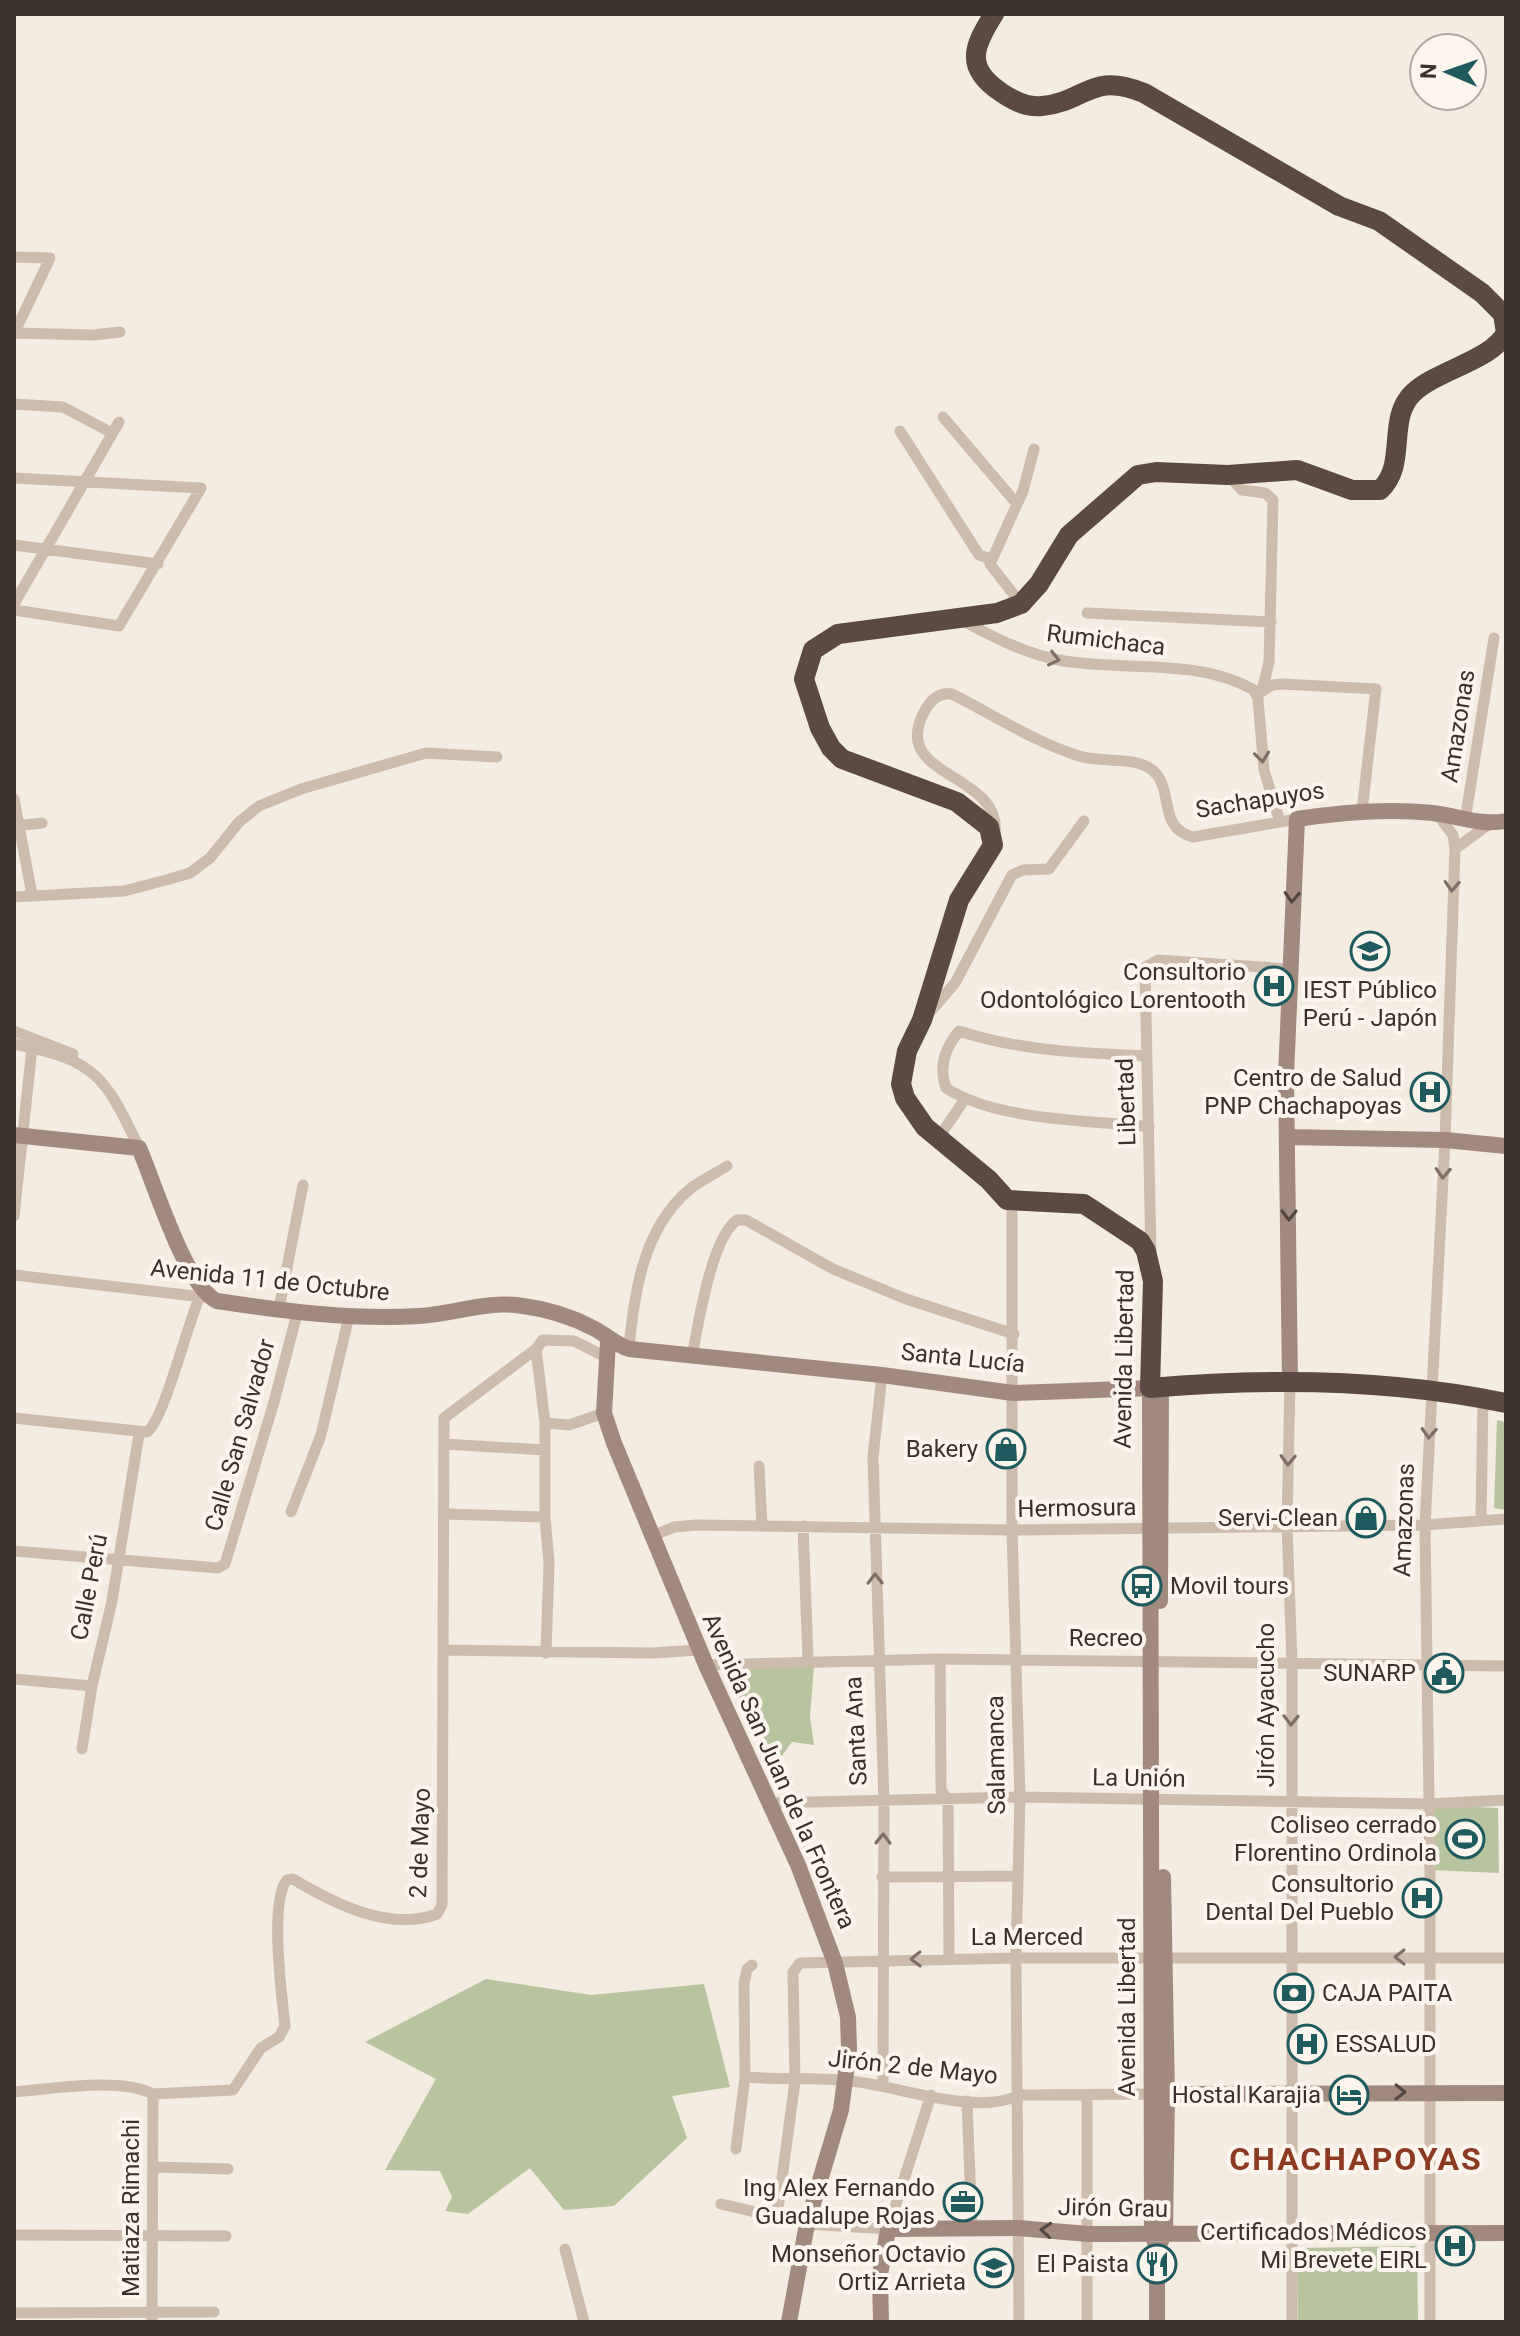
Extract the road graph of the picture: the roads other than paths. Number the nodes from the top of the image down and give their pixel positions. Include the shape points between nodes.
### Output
1 (994, 14) edge
2 (14, 257) edge
3 (120, 332) dead end
4 (14, 333) edge
5 (1506, 333) edge
6 (14, 404) edge
7 (943, 417) dead end
8 (900, 431) dead end
9 (1034, 449) dead end
10 (1228, 475) junction
11 (14, 478) edge
12 (82, 483) junction
13 (1017, 504) junction
14 (14, 545) edge
15 (46, 549) junction
16 (990, 559) junction
17 (158, 564) junction
18 (1021, 604) junction
19 (14, 607) edge
20 (1087, 613) dead end
21 (957, 617) junction
22 (1271, 622) junction
23 (1494, 638) dead end
24 (1258, 692) junction
25 (497, 757) dead end
26 (14, 799) edge
27 (1362, 811) junction
28 (1437, 814) junction
29 (1084, 821) dead end
30 (1288, 821) junction
31 (1465, 821) junction
32 (42, 823) dead end
33 (1498, 823) edge
34 (16, 826) edge
35 (993, 845) junction
36 (1455, 849) junction
37 (32, 895) junction
38 (14, 897) edge
39 (1289, 969) junction
40 (922, 1020) junction
41 (14, 1031) edge
42 (14, 1044) edge
43 (32, 1048) junction
44 (1147, 1056) junction
45 (101, 1077) junction
46 (965, 1099) junction
47 (1149, 1127) junction
48 (18, 1135) edge
49 (939, 1137) junction
50 (1288, 1137) junction
51 (1445, 1140) junction
52 (1506, 1146) edge
53 (139, 1148) junction
54 (727, 1166) dead end
55 (303, 1185) dead end
56 (1008, 1194) junction
57 (14, 1216) edge
58 (1151, 1241) junction
59 (1151, 1265) junction
60 (14, 1275) edge
61 (202, 1297) junction
62 (279, 1309) junction
63 (298, 1310) junction
64 (349, 1316) junction
65 (1014, 1334) junction
66 (536, 1349) junction
67 (607, 1349) junction
68 (629, 1349) junction
69 (692, 1357) junction
70 (882, 1375) junction
71 (1290, 1382) junction
72 (1156, 1388) junction
73 (1431, 1391) junction
74 (1013, 1393) junction
75 (1483, 1398) junction
76 (1506, 1403) edge
77 (604, 1413) junction
78 (14, 1418) edge
79 (545, 1423) junction
80 (139, 1434) junction
81 (444, 1444) junction
82 (545, 1450) junction
83 (759, 1466) dead end
84 (291, 1512) dead end
85 (445, 1514) junction
86 (545, 1517) junction
87 (1506, 1519) edge
88 (1481, 1520) junction
89 (762, 1525) junction
90 (1287, 1525) junction
91 (1425, 1525) junction
92 (803, 1526) junction
93 (1154, 1528) junction
94 (875, 1529) junction
95 (1012, 1530) junction
96 (650, 1537) junction
97 (14, 1551) edge
98 (119, 1558) junction
99 (445, 1650) junction
100 (546, 1653) junction
101 (703, 1658) junction
102 (877, 1659) junction
103 (940, 1659) junction
104 (808, 1660) junction
105 (1016, 1660) junction
106 (1154, 1660) junction
107 (1292, 1662) junction
108 (1424, 1663) junction
109 (1506, 1666) edge
110 (14, 1679) edge
111 (92, 1686) junction
112 (82, 1749) dead end
113 (1020, 1797) junction
114 (948, 1800) junction
115 (1157, 1800) junction
116 (1506, 1800) edge
117 (884, 1802) junction
118 (1289, 1802) junction
119 (771, 1803) junction
120 (1428, 1804) junction
121 (947, 1876) junction
122 (1018, 1876) junction
123 (882, 1877) junction
124 (1291, 1956) junction
125 (1431, 1957) junction
126 (1016, 1958) junction
127 (1506, 1958) edge
128 (949, 1959) junction
129 (885, 1960) junction
130 (1158, 1960) junction
131 (835, 1963) junction
132 (752, 1965) dead end
133 (745, 2077) junction
134 (846, 2080) junction
135 (795, 2081) junction
136 (883, 2085) junction
137 (14, 2092) edge
138 (1431, 2093) junction
139 (1506, 2093) edge
140 (153, 2094) junction
141 (1161, 2094) junction
142 (931, 2095) junction
143 (1019, 2095) junction
144 (1087, 2095) junction
145 (1292, 2096) junction
146 (967, 2101) junction
147 (736, 2149) dead end
148 (155, 2167) junction
149 (228, 2169) dead end
150 (721, 2204) dead end
151 (777, 2216) junction
152 (807, 2224) junction
153 (972, 2228) junction
154 (1018, 2228) junction
155 (888, 2229) junction
156 (1292, 2233) junction
157 (1506, 2233) edge
158 (1088, 2234) junction
159 (1430, 2234) junction
160 (14, 2235) edge
161 (226, 2236) dead end
162 (152, 2237) junction
163 (1158, 2239) junction
164 (565, 2249) dead end
165 (214, 2312) dead end
166 (14, 2313) edge
167 (152, 2316) edge
168 (584, 2322) edge
169 (789, 2322) edge
170 (881, 2322) edge
171 (1019, 2322) edge
172 (1087, 2322) edge
173 (1157, 2322) edge
174 (1292, 2322) edge
175 (1430, 2322) edge

1 - 5 highway via 977,44 975,62 984,80 1010,98 1040,107 1091,87 1130,87 1144,93 1339,206 1379,221 1482,293 1503,314
2 - 4 street via 50,258
3 - 4 street
5 - 10 highway via 1494,348 1428,383 1405,403 1390,481 1380,490 1352,490 1297,470
6 - 12 street via 80,413 116,428
7 - 13 street
8 - 16 street via 979,555
9 - 13 street
10 - 18 highway via 1138,475 1069,535
10 - 22 street via 1242,490 1265,493 1273,500
11 - 12 street
12 - 15 street
12 - 17 street via 201,488
13 - 16 street
14 - 15 street
15 - 17 street
15 - 19 street
16 - 18 street via 992,570
17 - 19 street via 119,626
18 - 21 highway via 1009,611
20 - 22 street
21 -> 24 street, Rumichaca via 1038,655 1203,673
21 - 35 highway via 838,634 813,650 804,679 820,728 842,759 957,802 989,827
22 - 24 street via 1269,662
23 - 31 street, Amazonas
24 - 27 street via 1282,684 1371,687 1378,696
24 -> 30 street via 1264,770
25 - 37 street via 426,753 301,789 259,806 190,873 124,891
26 - 34 street
27 - 28 main road, Sachapuyos
27 - 30 main road, Sachapuyos
28 - 31 main road, Sachapuyos
28 - 36 street, Amazonas via 1453,835
29 - 40 street via 1049,869 1012,875 955,983
30 - 35 street, Sachapuyos via 1193,837 1182,834 1170,821 1158,775 1147,766 1082,757 952,694 940,694 919,723 921,751 930,763 983,796 996,819
30 -> 39 main road, Jirón Ayacucho
31 - 33 main road, Sachapuyos
32 - 34 street
33 - 36 street
34 - 37 street
35 - 40 highway via 959,900
36 -> 51 street, Amazonas
37 - 38 street
39 - 44 street, Libertad via 1148,963
39 - 50 main road, Jirón Ayacucho
40 - 49 highway via 907,1051 901,1084 913,1111
41 - 45 street via 65,1049
42 - 43 street
43 - 45 street via 63,1056
43 - 48 street
44 - 46 street via 1055,1051 959,1031 946,1051 942,1073 946,1088
44 - 47 street, Libertad
45 - 53 street
46 - 47 street via 1044,1116
46 - 49 street
47 - 58 street, Libertad
48 - 53 main road
48 - 57 street
49 - 56 highway
50 - 51 main road
50 -> 71 main road, Jirón Ayacucho
51 - 52 main road
51 -> 73 street, Amazonas
53 - 61 main road
54 - 68 street via 690,1189 666,1215 633,1298
55 - 62 street
56 - 58 highway via 1080,1193 1128,1220
56 - 59 highway via 1084,1204 1140,1241
56 - 65 street, Salamanca
58 - 59 street, Avenida Libertad
58 - 72 highway, Avenida Libertad via 1163,1279
59 - 72 highway, Avenida Libertad
60 - 61 street, Avenida 11 de Octubre
61 - 62 main road, Avenida 11 de Octubre
61 - 80 street via 154,1427
62 - 63 main road, Avenida 11 de Octubre
63 - 64 main road, Avenida 11 de Octubre
63 - 98 street, Calle San Salvador via 225,1564 218,1568
64 - 67 main road, Avenida 11 de Octubre via 417,1317 521,1305 595,1329
64 - 84 street via 321,1435
65 - 69 street via 833,1269 746,1220 731,1224 712,1271
65 - 74 street, Salamanca
66 - 67 street via 543,1340 561,1338
66 - 79 street
66 - 81 street, 2 de Mayo via 444,1418
67 - 68 main road, Santa Lucía
67 - 77 main road, Avenida San Juan de la Frontera
68 - 69 main road, Santa Lucía
69 - 70 main road, Santa Lucía
70 - 74 main road, Santa Lucía
70 - 94 street, Santa Ana via 874,1427
71 - 72 highway, Santa Lucía
71 - 73 highway, Santa Lucía
71 -> 90 street, Jirón Ayacucho
72 - 74 main road, Santa Lucía
72 - 93 main road, Avenida Libertad
73 - 75 highway, Santa Lucía
73 -> 91 street, Amazonas
74 - 95 street, Salamanca
75 - 76 highway, Santa Lucía
75 - 88 street
77 - 79 street via 569,1425
77 - 96 main road, Avenida San Juan de la Frontera
78 - 80 street
79 - 82 street
80 - 98 street, Calle Perú
81 - 82 street
81 - 85 street, 2 de Mayo
82 - 86 street
83 - 89 street
85 - 86 street
85 - 99 street, 2 de Mayo
86 - 100 street
87 - 88 street, Hermosura
88 - 91 street, Hermosura
89 - 92 street, Hermosura
89 - 96 street, Hermosura via 674,1527
90 - 91 street, Hermosura
90 - 93 street, Hermosura
90 - 107 street, Jirón Ayacucho
91 - 108 street, Amazonas
92 - 94 street, Hermosura
92 - 104 street
93 - 95 street, Hermosura
93 - 106 main road, Avenida Libertad
94 - 95 street, Hermosura
102 -> 94 street, Santa Ana
95 - 105 street, Salamanca
96 - 101 main road, Avenida San Juan de la Frontera
97 - 98 street
98 - 111 street, Calle Perú
99 - 100 street, Recreo
99 - 140 street, 2 de Mayo via 442,1905 437,1914 399,1918 351,1910 287,1880 280,1901 278,1944 282,2032 261,2048 233,2090
100 - 101 street, Recreo
101 - 104 street, Recreo
101 - 119 main road, Avenida San Juan de la Frontera
102 - 103 street, Recreo
102 - 104 street, Recreo
102 - 117 street, Santa Ana
103 - 105 street, Recreo
103 - 114 street via 941,1790
105 - 106 street, Recreo
105 - 113 street, Salamanca
106 - 107 street, Recreo
106 - 115 main road, Avenida Libertad
107 - 108 street, Recreo
107 -> 118 street, Jirón Ayacucho
108 - 109 street, Recreo
108 - 120 street, Amazonas
110 - 111 street
111 - 112 street, Calle Perú
113 - 114 street, La Unión
113 - 115 street, La Unión
113 - 122 street, Salamanca
114 - 117 street, La Unión
114 - 121 street
115 - 118 street, La Unión
115 - 130 main road, Avenida Libertad
116 - 120 street, La Unión
117 - 119 street, La Unión
123 -> 117 street, Santa Ana
118 - 120 street, La Unión
118 - 124 street, Jirón Ayacucho
119 - 131 main road, Avenida San Juan de la Frontera
120 - 125 street, Amazonas
121 - 122 street
121 - 123 street
121 - 128 street
122 - 126 street, Salamanca
123 - 129 street, Santa Ana
125 -> 124 street, La Merced
124 - 130 street, La Merced
124 - 145 street, Jirón Ayacucho
125 - 127 street, La Merced
125 - 138 street, Amazonas
126 - 128 street, La Merced
126 - 130 street, La Merced
126 - 143 street, Salamanca
128 -> 129 street, La Merced
129 - 131 street, La Merced
129 - 136 street, Santa Ana
130 - 141 main road, Avenida Libertad
131 - 134 main road, Avenida San Juan de la Frontera via 848,2017
131 - 135 street, La Merced via 800,1963 793,1972
132 - 133 street via 744,1984
133 - 135 street, Jirón 2 de Mayo
133 - 147 street
134 - 135 street, Jirón 2 de Mayo
134 - 136 street, Jirón 2 de Mayo
134 - 152 main road, Avenida San Juan de la Frontera
135 - 151 street
136 - 142 street, Jirón 2 de Mayo
137 - 140 street via 114,2086
138 - 139 main road, Jirón 2 de Mayo
145 -> 138 main road, Jirón 2 de Mayo
138 - 159 street, Amazonas
140 - 148 street, Matiaza Rimachi
141 - 144 street, Jirón 2 de Mayo
141 - 145 main road, Jirón 2 de Mayo
141 - 163 main road, Avenida Libertad
142 - 146 street, Jirón 2 de Mayo
142 - 155 street
143 - 144 street, Jirón 2 de Mayo
143 - 146 street, Jirón 2 de Mayo via 1008,2101
143 - 154 street, Salamanca
144 - 158 street
145 - 156 street, Jirón Ayacucho
146 - 153 street
148 - 149 street
148 - 162 street, Matiaza Rimachi
150 - 151 street, Jirón Grau
151 - 152 street, Jirón Grau
152 - 155 street, Jirón Grau
152 - 169 main road, Avenida San Juan de la Frontera
153 - 154 main road, Jirón Grau
153 - 155 main road, Jirón Grau
158 -> 154 main road, Jirón Grau
154 - 171 street, Salamanca
155 - 170 main road via 880,2275
156 - 159 main road, Jirón Grau
156 - 163 main road, Jirón Grau
156 - 174 street, Jirón Ayacucho
157 - 159 main road, Jirón Grau
158 - 163 main road, Jirón Grau
158 - 172 street
159 - 175 street, Amazonas
160 - 162 street
161 - 162 street
162 - 167 street, Matiaza Rimachi
163 - 173 main road, Avenida Libertad
164 - 168 street
165 - 167 street
166 - 167 street

